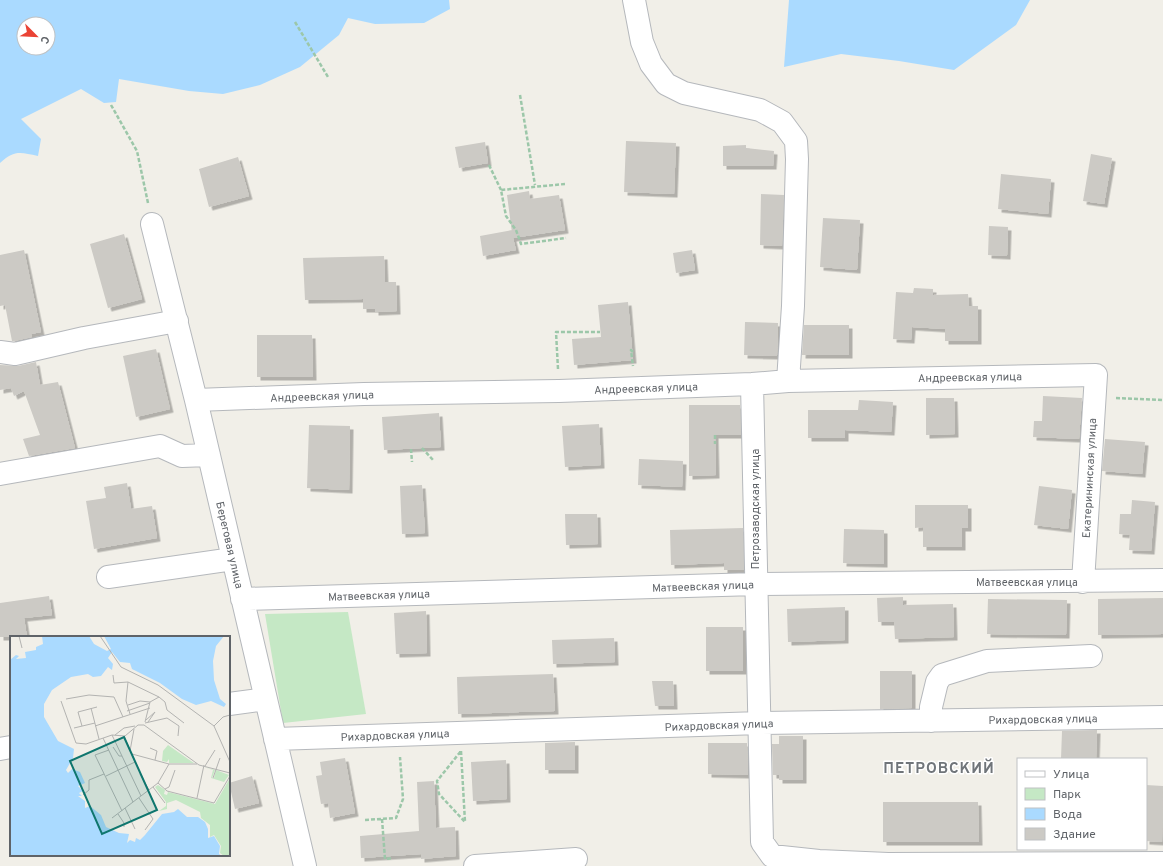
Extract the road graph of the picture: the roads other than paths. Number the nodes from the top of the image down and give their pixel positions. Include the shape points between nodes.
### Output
1 (634, 0) edge
2 (152, 224) road end
3 (177, 321) junction
4 (0, 352) edge
5 (1096, 375) joint
6 (788, 381) junction
7 (752, 384) junction
8 (196, 400) junction
9 (209, 455) junction
10 (0, 474) edge
11 (233, 559) junction
12 (108, 577) dead end
13 (1163, 580) edge
14 (1083, 582) junction
15 (756, 584) junction
16 (242, 599) junction
17 (1091, 656) dead end
18 (266, 699) junction
19 (230, 704) edge
20 (1163, 717) edge
21 (931, 721) junction
22 (760, 723) junction
23 (275, 738) junction
24 (10, 747) edge
25 (0, 749) edge
26 (576, 860) dead end
27 (1163, 863) edge
28 (888, 865) edge
29 (946, 865) edge
30 (305, 866) edge
31 (475, 866) edge

1 - 6 street via 642,42 651,64 666,84 684,93 760,110 782,122 796,141 793,306
2 - 3 street, Береговая улица
3 - 4 street via 15,354
3 - 8 street, Береговая улица
5 - 6 street, Андреевская улица
5 - 14 street, Екатерининская улица
6 - 7 street, Андреевская улица
7 - 8 street, Андреевская улица
7 - 15 street, Петрозаводская улица
8 - 9 street, Береговая улица
9 - 10 street via 182,456 160,446
9 - 11 street, Береговая улица
11 - 12 street
11 - 16 street, Береговая улица
13 - 14 street, Матвеевская улица
14 - 15 street, Матвеевская улица
15 - 16 street, Матвеевская улица
15 - 22 street, Петрозаводская улица
16 - 18 street, Береговая улица
17 - 21 street via 987,661 942,675 937,682 931,707
18 - 19 street
18 - 23 street, Береговая улица
20 - 21 street, Рихардовская улица
21 - 22 street, Рихардовская улица
22 - 23 street, Рихардовская улица
22 - 28 street, Петрозаводская улица via 762,842 772,856
23 - 30 street, Береговая улица
24 - 25 street
26 - 31 street
27 - 29 street, Петрозаводская улица
28 - 29 street, Петрозаводская улица

